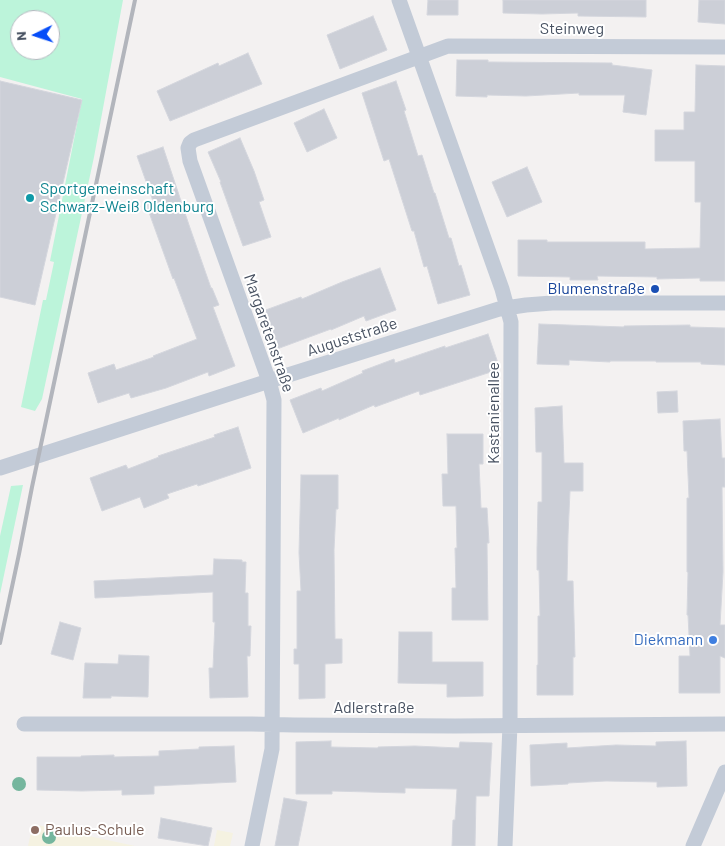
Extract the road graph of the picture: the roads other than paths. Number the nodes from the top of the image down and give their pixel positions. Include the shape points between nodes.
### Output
1 (399, 0) edge
2 (725, 47) edge
3 (420, 56) junction
4 (725, 303) edge
5 (508, 308) junction
6 (269, 381) junction
7 (0, 468) edge
8 (24, 724) dead end
9 (725, 724) edge
10 (272, 725) junction
11 (510, 725) junction
12 (725, 772) edge
13 (252, 846) edge
14 (505, 846) edge
15 (693, 846) edge

1 - 3 street, Kastanienallee
2 - 3 street, Steinweg via 448,46
3 - 5 street, Kastanienallee
3 - 6 street, Margaretenstraße via 190,143 190,161
4 - 5 street, Auguststraße via 568,302
5 - 6 street, Auguststraße
5 - 11 street, Kastanienallee via 512,327
6 - 7 street, Auguststraße
6 - 10 street, Margaretenstraße via 274,400
8 - 10 street, Adlerstraße
9 - 11 street, Adlerstraße
10 - 11 street, Adlerstraße
10 - 13 street, Margaretenstraße via 272,749
11 - 14 street, Kastanienallee
12 - 15 street

